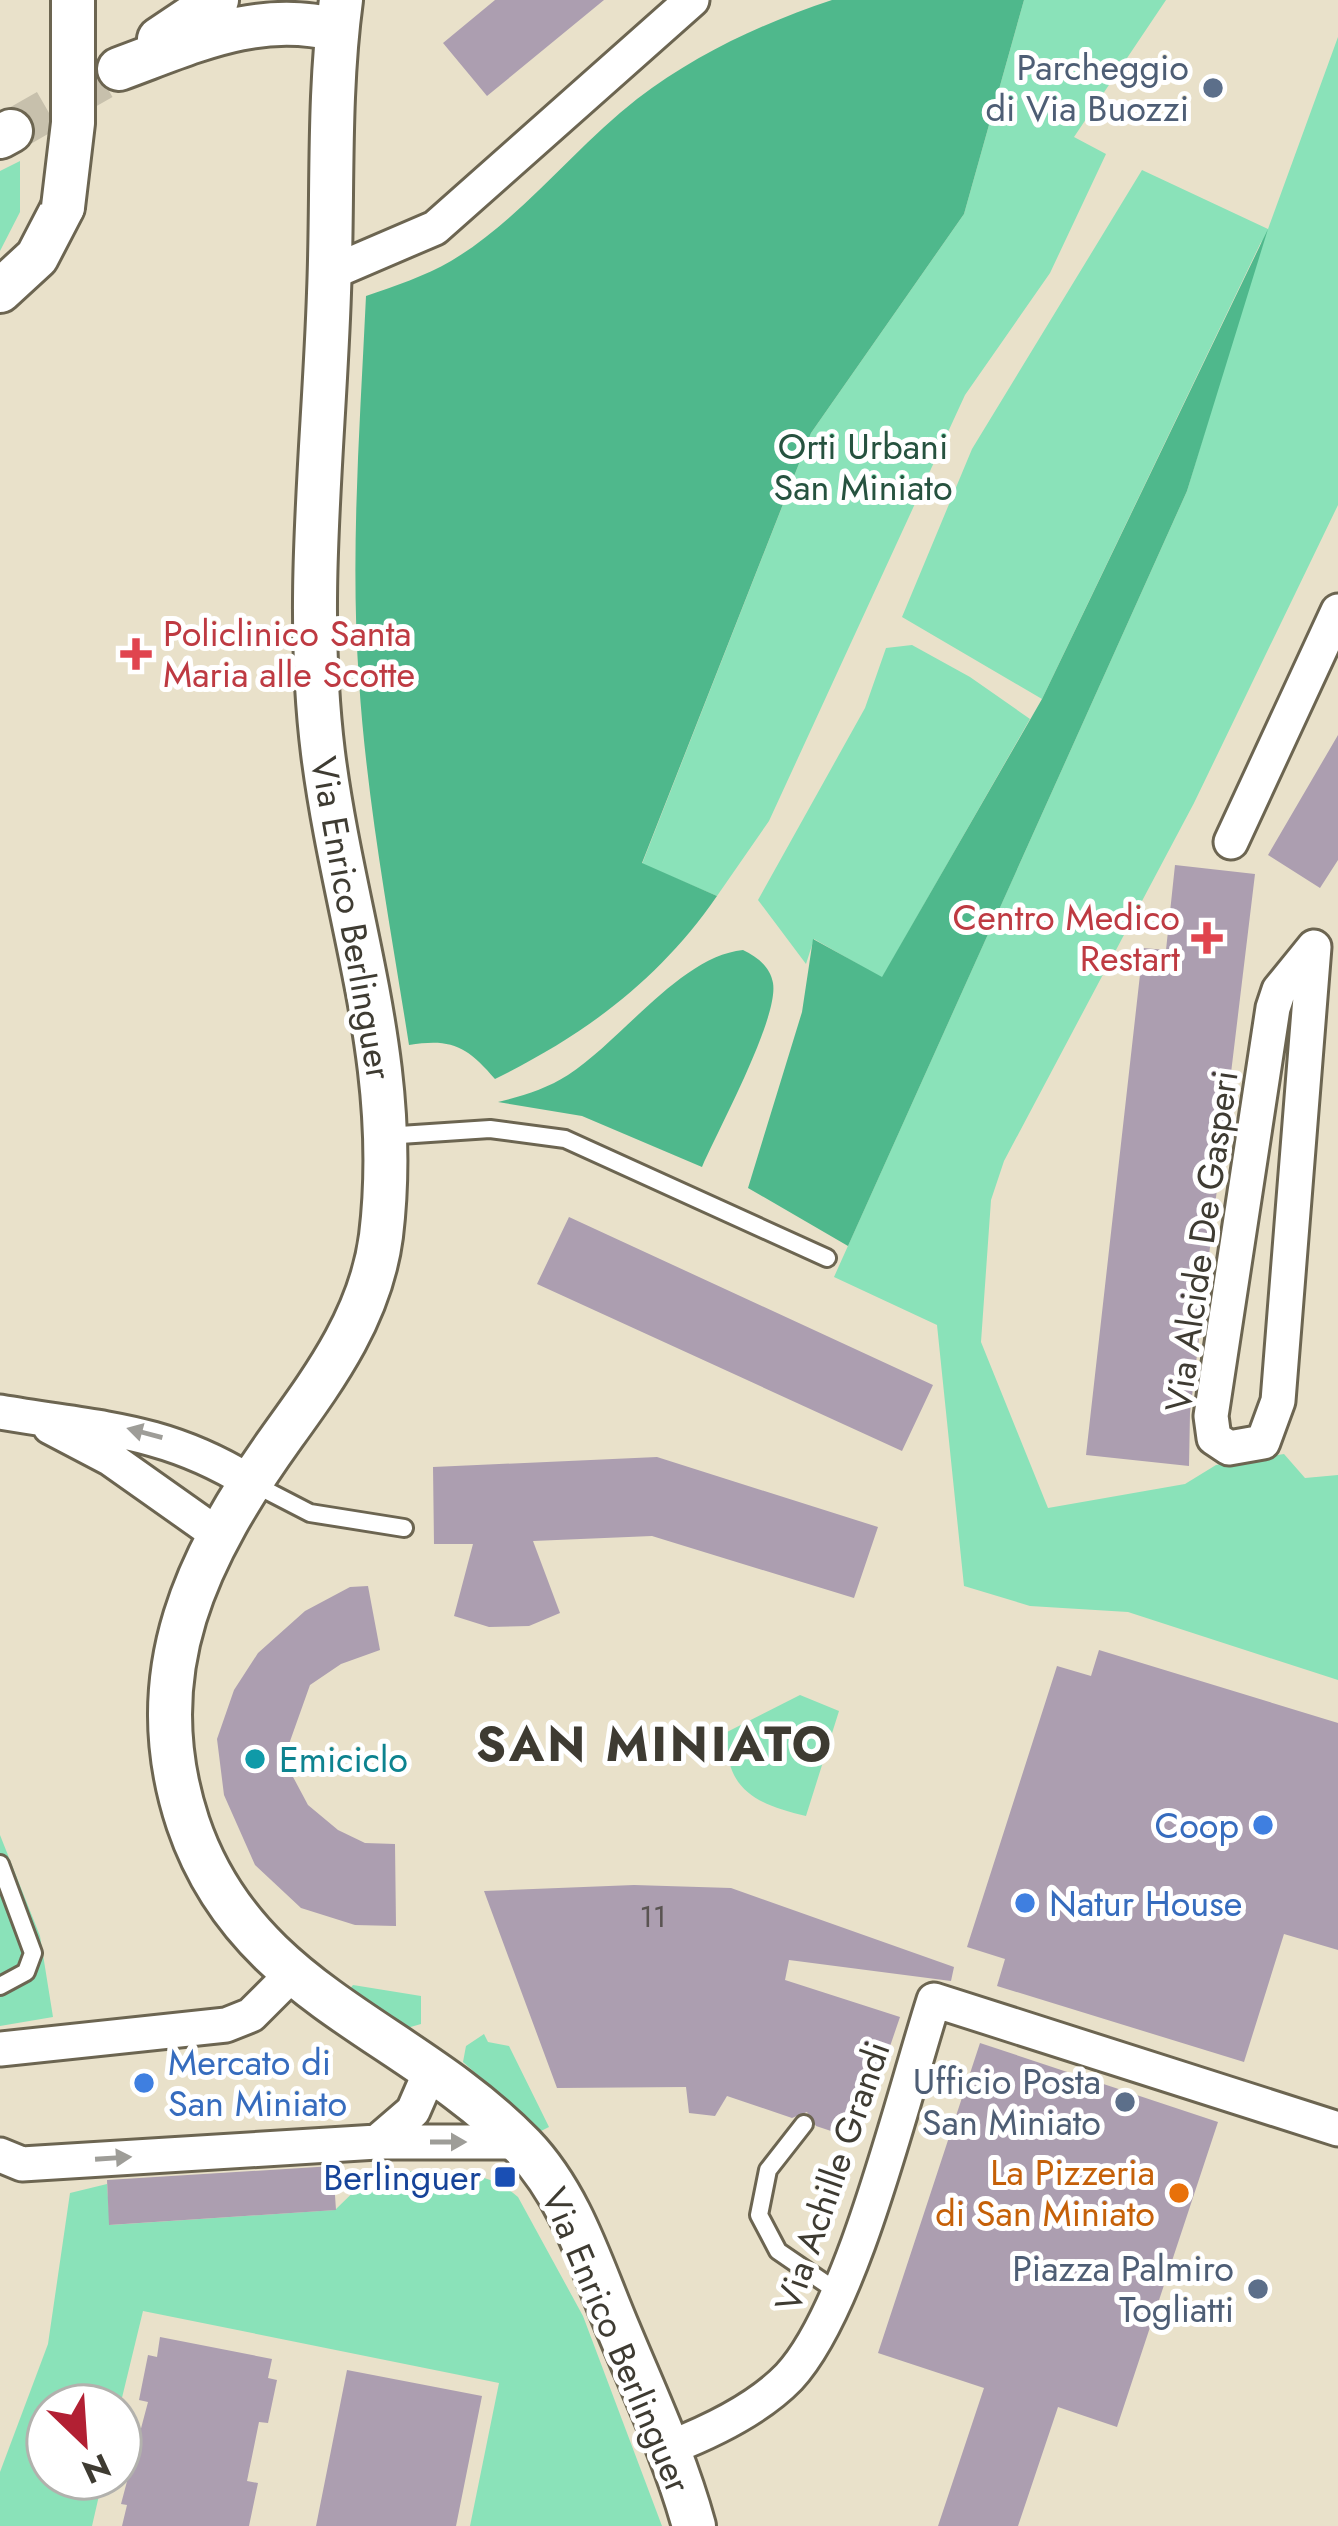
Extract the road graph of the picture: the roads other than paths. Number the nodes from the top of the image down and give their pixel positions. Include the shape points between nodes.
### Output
1 (73, 0) edge
2 (217, 0) edge
3 (692, 0) edge
4 (339, 15) edge
5 (330, 273) junction
6 (0, 290) edge
7 (1338, 611) edge
8 (1231, 842) dead end
9 (1326, 934) edge
10 (384, 1137) junction
11 (827, 1258) dead end
12 (13, 1414) edge
13 (250, 1482) junction
14 (404, 1528) dead end
15 (217, 1534) junction
16 (0, 1864) edge
17 (291, 1976) junction
18 (0, 1986) edge
19 (0, 2049) edge
20 (430, 2072) junction
21 (804, 2124) dead end
22 (1338, 2129) edge
23 (377, 2141) junction
24 (518, 2142) junction
25 (0, 2155) edge
26 (838, 2292) junction
27 (671, 2447) junction
28 (694, 2526) edge

1 - 6 street, bridge via 63,207 37,257
2 - 4 street via 119,69 258,21
3 - 5 street via 435,228
4 - 5 street, Via Enrico Berlinguer
5 - 10 street, Via Enrico Berlinguer via 317,509 319,700 378,1034
7 - 8 street
9 - 9 street, Via Alcide De Gasperi via 1279,990 1274,1008 1211,1416 1214,1438 1229,1448 1263,1442 1277,1401
10 - 11 lane via 490,1129 552,1136
10 - 13 street, Via Enrico Berlinguer via 380,1245 359,1315 339,1357
13 -> 12 street via 145,1432
12 - 15 street via 111,1460
13 - 14 lane via 310,1513
13 - 15 street, Via Enrico Berlinguer
15 - 17 street, Via Enrico Berlinguer via 178,1638 170,1706 176,1772 190,1827 221,1893
16 - 18 lane via 34,1953 26,1972
17 - 19 street via 251,2015 226,2025
17 - 20 street, Via Enrico Berlinguer
20 - 23 street via 412,2111
20 - 24 street, Via Enrico Berlinguer
21 - 26 lane via 768,2170 759,2215 778,2251
22 - 26 street, Via Achille Grandi via 934,2000
23 -> 24 street
25 -> 23 street via 22,2164
24 - 27 street, Via Enrico Berlinguer via 568,2213
26 - 27 street, Via Achille Grandi via 812,2347 776,2388
27 - 28 street, Via Enrico Berlinguer

